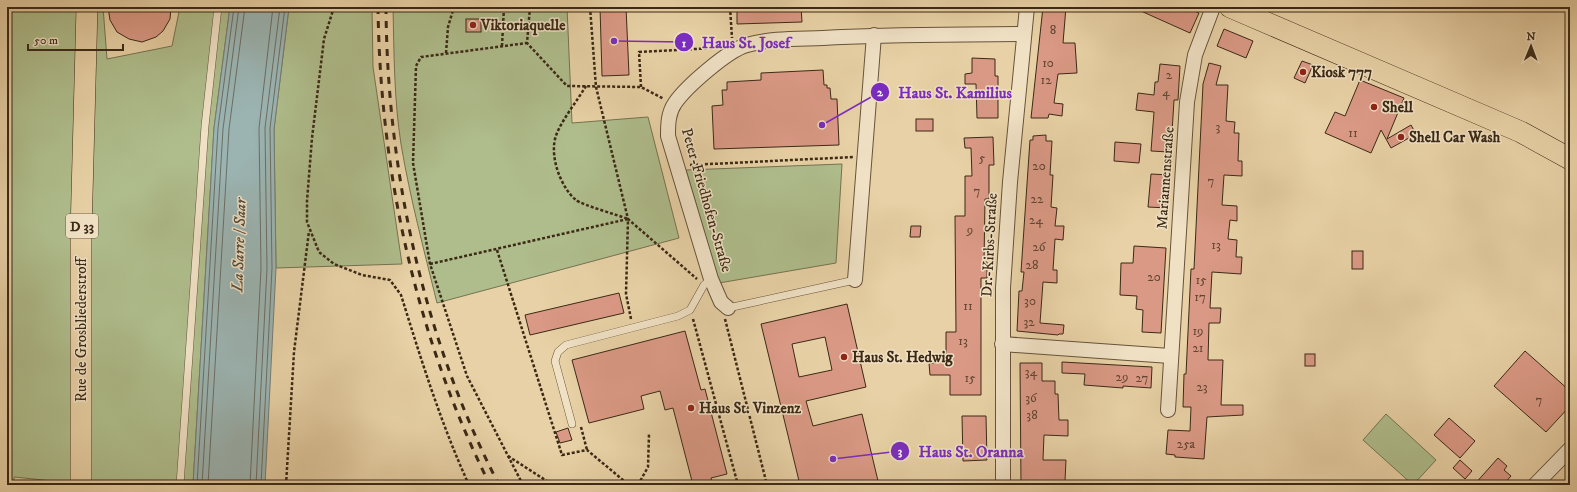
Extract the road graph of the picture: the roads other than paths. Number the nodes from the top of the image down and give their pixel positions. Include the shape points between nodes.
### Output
1 (87, 7) edge
2 (218, 7) edge
3 (1027, 7) edge
4 (1213, 7) edge
5 (1230, 7) edge
6 (1023, 34) junction
7 (874, 35) junction
8 (1570, 159) edge
9 (855, 280) joint
10 (707, 282) junction
11 (728, 308) joint
12 (1002, 344) junction
13 (1170, 356) junction
14 (1168, 410) dead end
15 (572, 424) road end
16 (1570, 449) edge
17 (81, 485) edge
18 (180, 485) edge
19 (1004, 485) edge
20 (1535, 485) edge

1 - 17 main road, Rue de Grosbliederstroff / D 33 via 82,233
2 - 18 lane via 205,126
3 - 6 street, Dr.-Kirbs-Straße
4 - 13 street, Mariannenstraße via 1195,55 1188,89
5 - 8 main road via 1520,132
6 - 7 street, Peter-Friedhofen-Straße
6 - 12 street, Dr.-Kirbs-Straße via 1006,236
7 - 9 street
7 - 10 street, Peter-Friedhofen-Straße via 771,40 733,49 690,86 674,104 668,120 668,136
9 - 11 lane
10 - 11 street, Peter-Friedhofen-Straße
10 - 15 lane via 690,310 678,316 566,345 558,352 556,361
12 - 13 street
12 - 19 street, Dr.-Kirbs-Straße
13 - 14 street, Mariannenstraße
16 - 20 street

